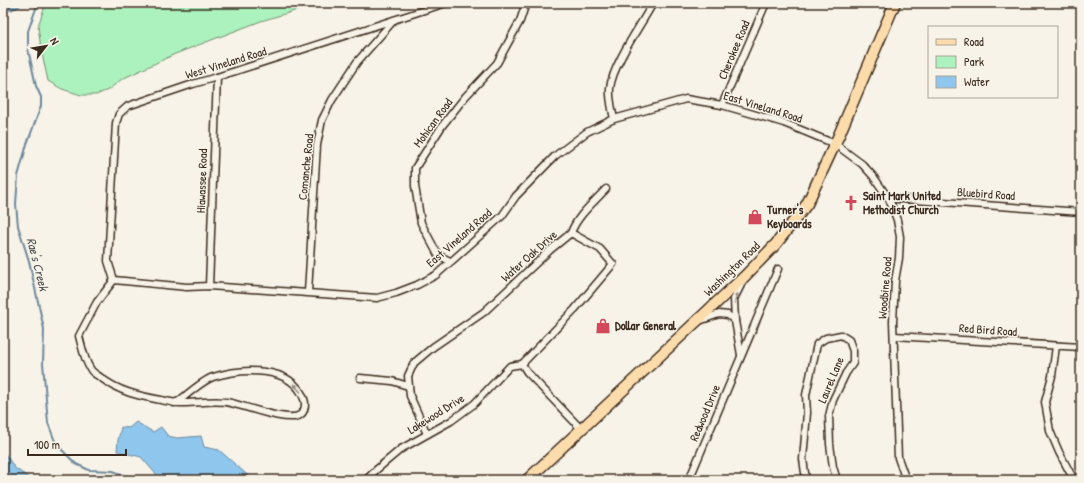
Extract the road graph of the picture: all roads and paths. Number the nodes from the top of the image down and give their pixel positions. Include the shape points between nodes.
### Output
1 (446, 3) edge
2 (526, 3) edge
3 (653, 3) edge
4 (766, 3) edge
5 (895, 3) edge
6 (395, 20) junction
7 (217, 77) junction
8 (722, 105) junction
9 (614, 119) junction
10 (835, 144) junction
11 (606, 189) dead end
12 (889, 199) junction
13 (1081, 212) edge
14 (572, 233) junction
15 (450, 260) junction
16 (778, 269) dead end
17 (745, 276) junction
18 (114, 280) junction
19 (209, 286) junction
20 (308, 292) junction
21 (735, 321) junction
22 (689, 328) junction
23 (894, 336) junction
24 (1056, 346) junction
25 (1081, 347) edge
26 (741, 355) junction
27 (522, 364) junction
28 (360, 378) dead end
29 (408, 386) junction
30 (174, 403) junction
31 (582, 430) junction
32 (427, 434) junction
33 (366, 480) edge
34 (527, 480) edge
35 (689, 480) edge
36 (806, 480) edge
37 (837, 480) edge
38 (906, 480) edge
39 (1074, 480) edge

1 - 6 street, West Vineland Road
2 - 15 street, Mohican Road via 520,21 497,63 442,126 415,168 421,223 438,255
3 - 9 street via 614,74 610,88
4 - 8 street, Cherokee Road
5 - 10 main road, Washington Road
6 - 7 street, West Vineland Road
6 - 20 street, Comanche Road via 357,62 322,120 317,145
7 - 18 street, West Vineland Road via 128,106 119,114 116,123 109,222 108,262
7 - 19 street, Hiawassee Road
8 - 9 street, East Vineland Road via 686,99
8 - 10 street, East Vineland Road via 784,123
9 - 15 street, East Vineland Road via 587,132 555,156 516,196 502,216
10 - 12 street, Woodbine Road via 862,164
10 - 17 main road, Washington Road via 807,204 776,244
11 - 14 street via 577,222
12 - 13 street, Bluebird Road
12 - 23 street, Woodbine Road via 900,237 900,258 893,302
14 - 27 street, Water Oak Drive via 600,249 612,264 575,309
14 - 29 street, Water Oak Drive via 550,250 484,312 414,363 408,376
15 - 20 street, East Vineland Road via 436,275 417,285 377,298
16 - 26 street, Redwood Drive
21 -> 17 street via 734,299
17 - 22 main road, Washington Road
18 - 19 street, East Vineland Road via 187,287
18 - 30 street via 97,302 79,336 84,356 91,370 107,383 132,395
19 - 20 street, East Vineland Road
21 - 22 street via 728,315 719,314
21 - 26 street
22 - 31 main road, Washington Road
23 - 24 street, Red Bird Road
23 - 38 street, Woodbine Road via 898,458
24 - 25 street, Red Bird Road
24 - 39 street via 1045,402 1050,431
26 - 35 street, Redwood Drive
27 - 31 street
27 - 32 street, Lakewood Drive via 510,366 474,404
28 - 29 street via 385,380
29 - 32 street, Water Oak Drive
30 -> 30 street via 229,402 277,416 294,418 301,415 305,409 305,400 299,388 279,375 267,371 214,377
31 - 34 main road, Washington Road
32 - 33 street, Lakewood Drive via 401,449
36 - 37 street, Laurel Lane via 803,459 806,395 817,344 826,338 841,336 848,340 853,351 853,363 832,400 829,416 830,444

